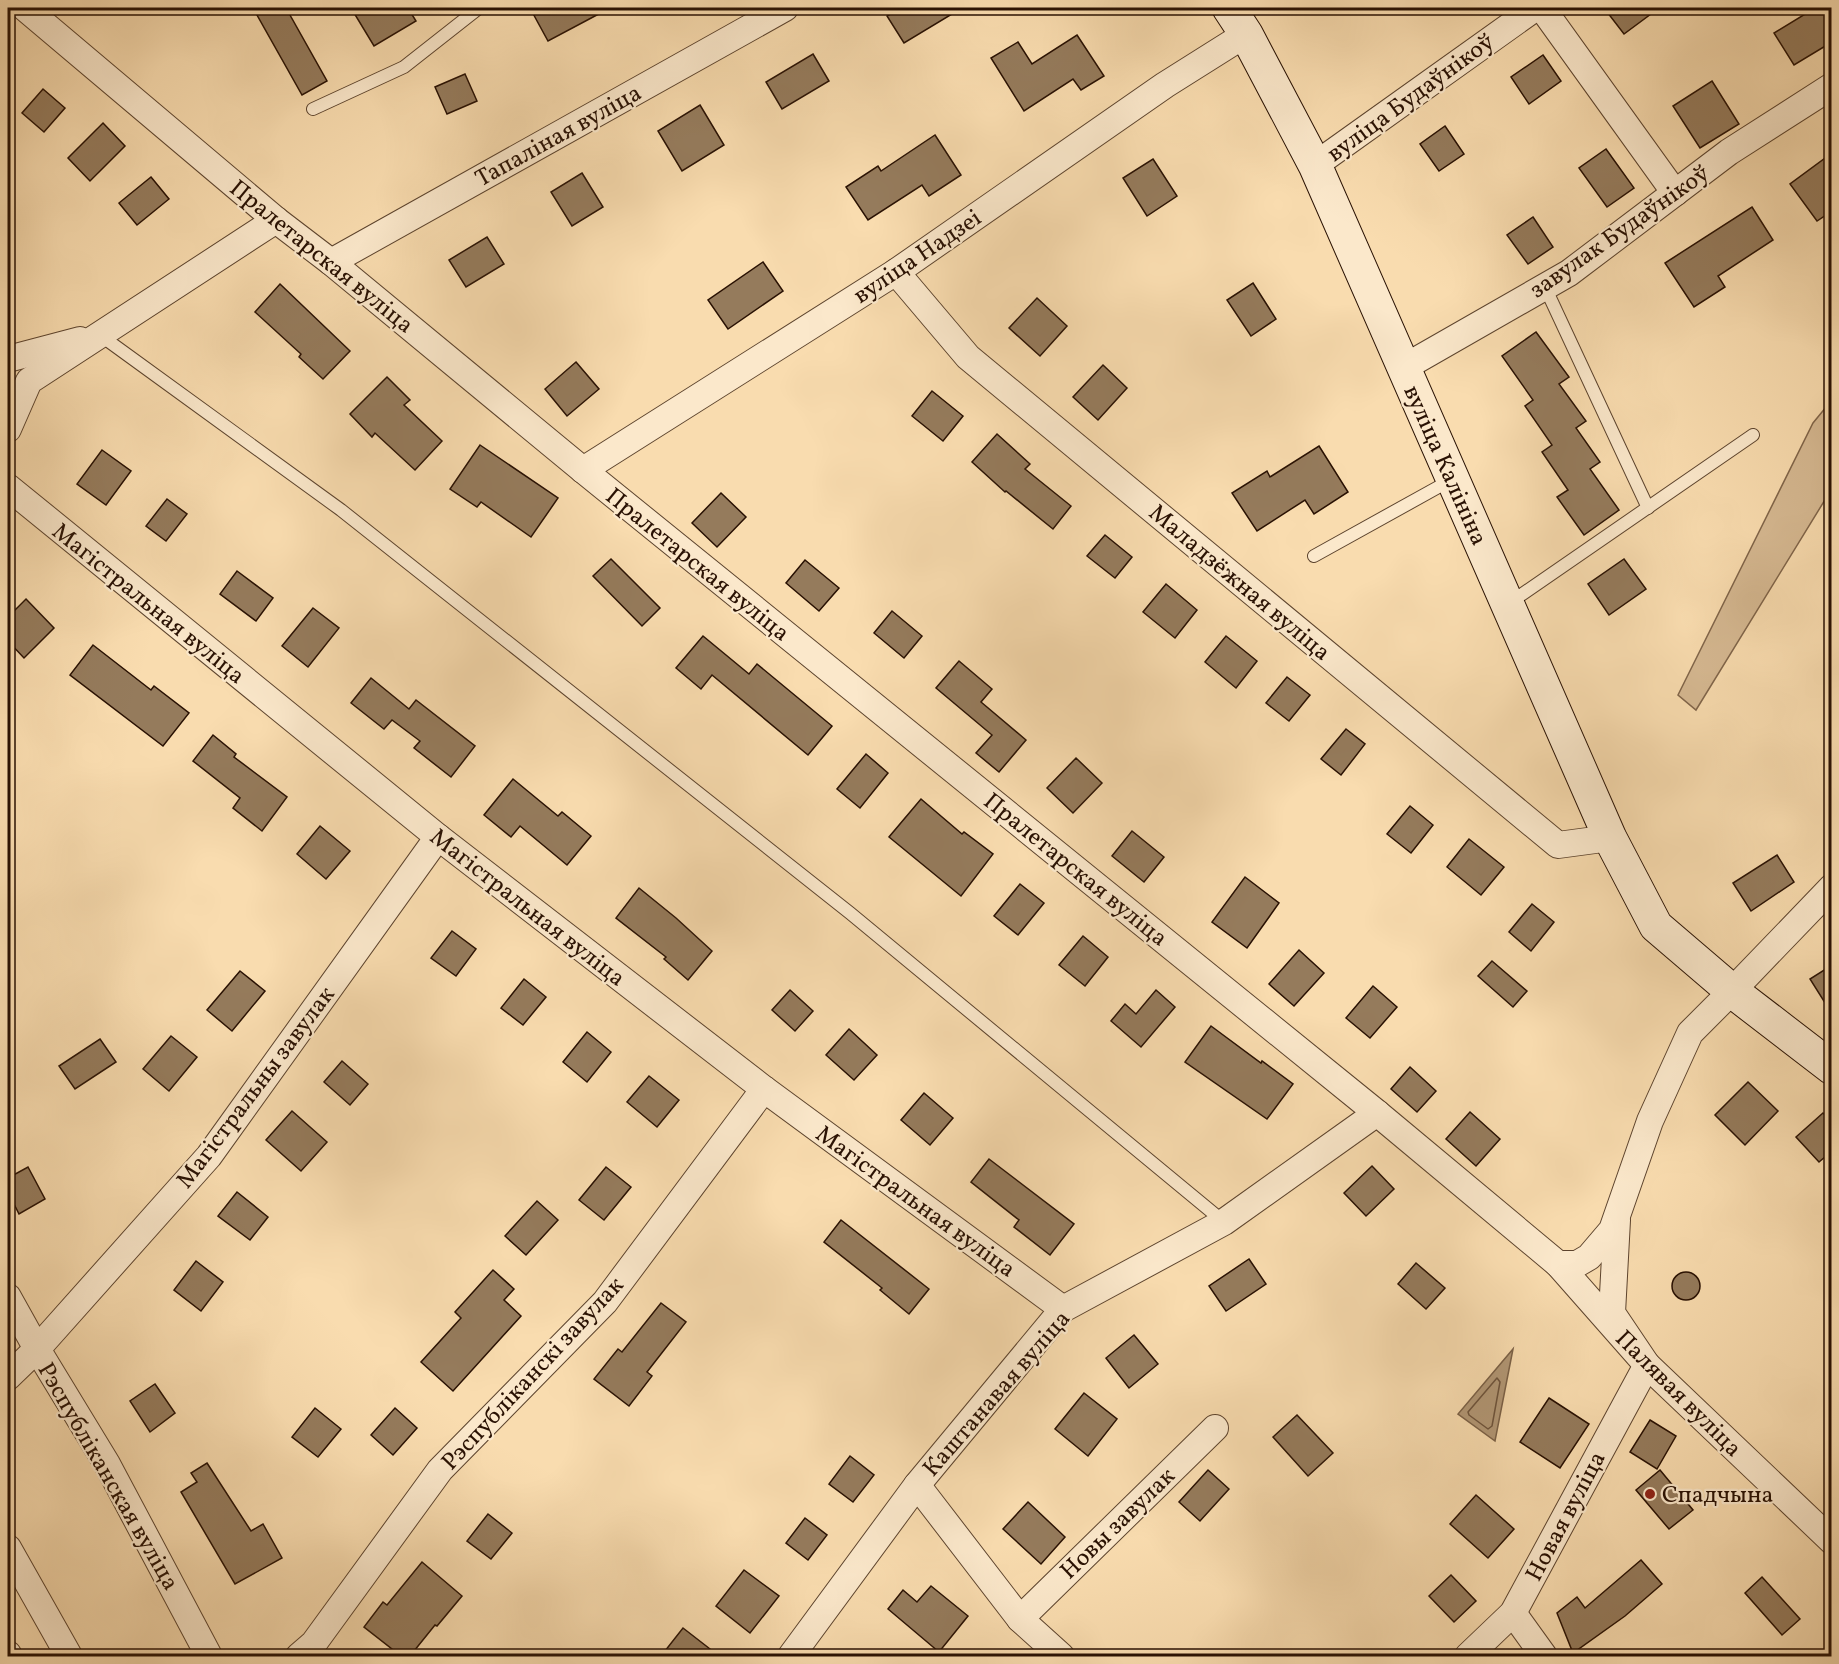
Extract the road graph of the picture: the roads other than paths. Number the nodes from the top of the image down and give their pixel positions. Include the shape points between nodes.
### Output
1 (25, 8) edge
2 (479, 8) edge
3 (785, 8) edge
4 (1535, 8) edge
5 (1542, 8) edge
6 (1238, 21) edge
7 (1832, 86) edge
8 (313, 109) dead end
9 (1315, 165) junction
10 (1675, 193) junction
11 (276, 220) junction
12 (331, 262) junction
13 (896, 272) junction
14 (1545, 287) junction
15 (100, 335) junction
16 (8, 359) edge
17 (1403, 368) junction
18 (8, 429) edge
19 (1753, 435) dead end
20 (583, 470) junction
21 (1452, 480) junction
22 (8, 487) edge
23 (1648, 508) junction
24 (1314, 556) dead end
25 (1507, 604) junction
26 (438, 837) junction
27 (1610, 838) junction
28 (1832, 887) edge
29 (1732, 991) junction
30 (1832, 1068) edge
31 (764, 1089) junction
32 (1377, 1113) junction
33 (1617, 1220) junction
34 (1224, 1222) junction
35 (1558, 1264) junction
36 (8, 1297) edge
37 (1063, 1309) junction
38 (37, 1349) junction
39 (1647, 1365) junction
40 (8, 1377) edge
41 (1215, 1428) dead end
42 (917, 1485) junction
43 (1832, 1541) edge
44 (8, 1548) edge
45 (1513, 1613) junction
46 (1020, 1619) junction
47 (69, 1656) edge
48 (209, 1656) edge
49 (299, 1656) edge
50 (791, 1656) edge
51 (1061, 1656) edge
52 (1468, 1656) edge
53 (1544, 1656) edge

1 - 11 street, Пралетарская вуліца
2 - 8 lane via 404,67
3 - 12 street, Тапаліная вуліца
4 - 9 street, вуліца Будаўнікоў
5 - 10 street
6 - 9 main road, вуліца Калініна
6 - 13 street, вуліца Надзеі via 1165,85
7 - 10 street, завулак Будаўнікоў via 1729,152
9 - 17 main road, вуліца Калініна
10 - 14 street, завулак Будаўнікоў
11 - 12 street, Пралетарская вуліца
11 - 15 street
12 - 20 street, Пралетарская вуліца
13 - 20 street, вуліца Надзеі
13 - 27 street, Маладзёжная вуліца via 968,357 1558,845
14 - 17 street, завулак Будаўнікоў
14 - 23 lane
15 - 16 street
15 - 18 street via 29,381
15 - 34 lane via 341,510 850,913
17 - 21 main road, вуліца Калініна
19 - 23 lane
20 - 32 street, Пралетарская вуліца
21 - 24 lane
21 - 25 main road, вуліца Калініна
22 - 26 street, Магістральная вуліца
23 - 25 lane
25 - 27 main road, вуліца Калініна
26 - 31 street, Магістральная вуліца
26 - 38 street, Магістральны завулак via 209,1156
27 - 29 main road, вуліца Калініна via 1656,926
28 - 29 street
29 - 30 main road
29 - 33 street via 1690,1033 1650,1121
31 - 37 street, Магістральная вуліца
31 - 49 street, Рэспубліканскі завулак via 604,1302 440,1470 314,1643
32 - 34 street, Каштанавая вуліца
32 - 35 street, Пралетарская вуліца
33 - 35 street via 1589,1257 1577,1263
33 - 39 street via 1612,1313
34 - 37 street, Каштанавая вуліца
35 - 39 street, Палявая вуліца
36 - 38 street, Рэспубліканская вуліца
37 - 42 street, Каштанавая вуліца
38 - 40 street, Магістральны завулак
38 - 48 street, Рэспубліканская вуліца via 107,1464
39 - 43 street, Палявая вуліца
39 - 45 street, Новая вуліца
41 - 46 street, Новы завулак
42 - 46 street
42 - 50 street, Каштанавая вуліца
44 - 47 street
45 - 52 street, Новая вуліца
45 - 53 street
46 - 51 street

